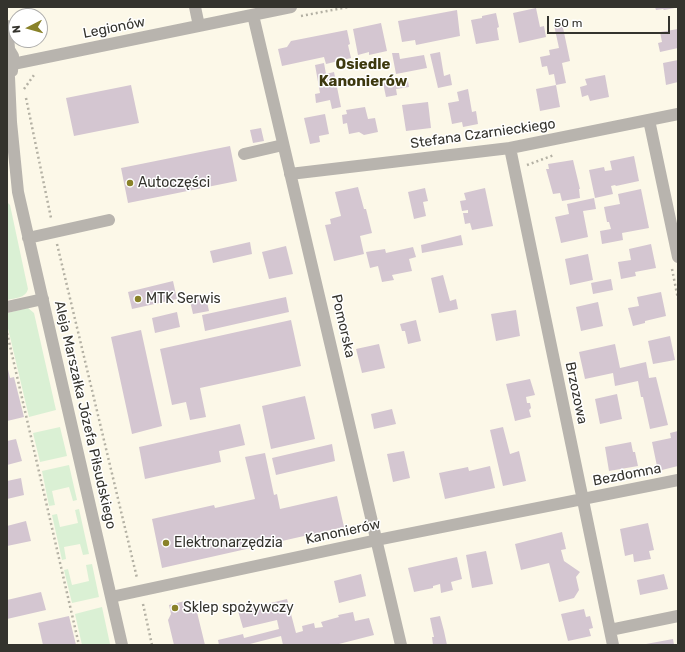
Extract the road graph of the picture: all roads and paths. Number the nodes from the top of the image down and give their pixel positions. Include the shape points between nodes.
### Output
1 (195, 7) edge
2 (348, 7) edge
3 (293, 12) edge
4 (253, 15) junction
5 (7, 26) edge
6 (199, 26) junction
7 (8, 47) edge
8 (9, 48) edge
9 (13, 64) junction
10 (37, 72) dead end
11 (8, 78) edge
12 (24, 90) dead end
13 (25, 97) dead end
14 (678, 114) edge
15 (649, 120) junction
16 (283, 145) junction
17 (510, 148) junction
18 (560, 153) dead end
19 (244, 154) dead end
20 (7, 163) edge
21 (526, 170) dead end
22 (290, 174) junction
23 (13, 194) edge
24 (109, 220) dead end
25 (54, 232) junction
26 (28, 238) junction
27 (678, 258) edge
28 (672, 268) dead end
29 (43, 299) junction
30 (678, 299) edge
31 (7, 307) edge
32 (7, 333) edge
33 (678, 480) edge
34 (582, 499) junction
35 (377, 540) junction
36 (140, 591) junction
37 (112, 597) junction
38 (678, 616) edge
39 (610, 630) junction
40 (79, 645) edge
41 (122, 645) edge
42 (152, 645) edge
43 (401, 645) edge
44 (613, 645) edge

1 - 6 street
2 - 3 path
3 - 4 street, Legionów
4 - 6 street, Legionów
4 - 16 street, Pomorska
5 - 7 street
6 - 9 street, Legionów
8 - 9 street via 13,56
9 - 11 street, Aleja Marszałka Józefa Piłsudskiego
10 - 12 path
11 - 23 street, Aleja Marszałka Józefa Piłsudskiego
13 - 25 path
14 - 15 street, Stefana Czarnieckiego
15 - 17 street, Stefana Czarnieckiego
15 - 27 street
16 - 19 street
16 - 22 street, Pomorska
17 - 22 street, Stefana Czarnieckiego
17 - 34 street, Brzozowa
18 - 21 path via 527,164
20 - 23 street, Aleja Marszałka Józefa Piłsudskiego
22 - 35 street, Pomorska
23 - 26 street, Aleja Marszałka Józefa Piłsudskiego
24 - 25 street
25 - 26 street
25 - 36 path
26 - 29 street, Aleja Marszałka Józefa Piłsudskiego
28 - 30 path
29 - 31 street
29 - 37 street, Aleja Marszałka Józefa Piłsudskiego
32 - 40 path
33 - 34 street, Bezdomna
34 - 35 street, Kanonierów
34 - 39 street, Brzozowa
35 - 36 street, Kanonierów
35 - 43 street, Pomorska
36 - 37 street, Kanonierów
36 - 42 path
37 - 41 street, Aleja Marszałka Józefa Piłsudskiego
38 - 39 street
39 - 44 street, Brzozowa

